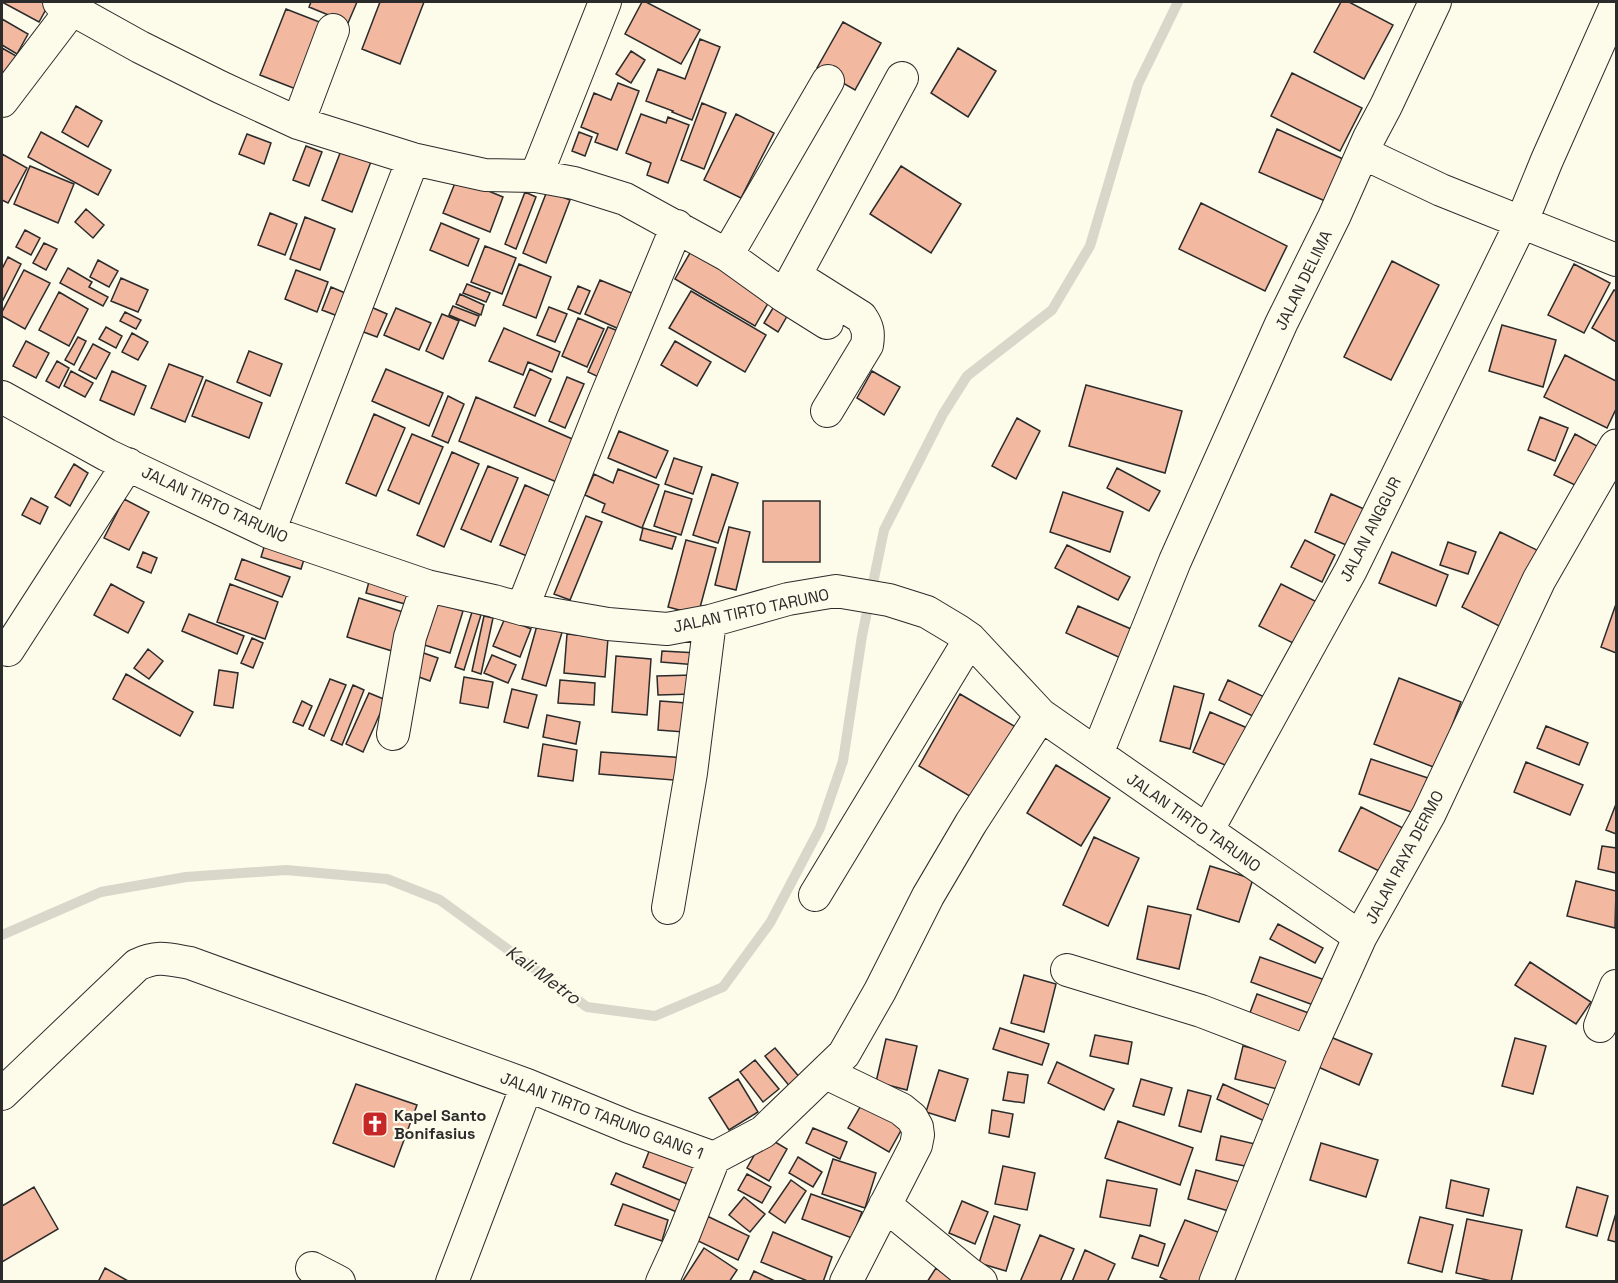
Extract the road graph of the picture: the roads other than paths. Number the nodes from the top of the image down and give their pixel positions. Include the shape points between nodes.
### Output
1 (605, 2) edge
2 (1435, 2) edge
3 (1617, 5) edge
4 (83, 8) edge
5 (333, 30) dead end
6 (902, 78) dead end
7 (828, 81) dead end
8 (2, 101) edge
9 (298, 123) junction
10 (1363, 153) junction
11 (413, 159) junction
12 (536, 176) junction
13 (1522, 221) junction
14 (677, 226) junction
15 (727, 255) junction
16 (1617, 260) edge
17 (790, 286) junction
18 (827, 323) dead end
19 (2, 397) edge
20 (827, 411) dead end
21 (1617, 446) edge
22 (128, 464) junction
23 (269, 532) junction
24 (427, 586) junction
25 (522, 609) junction
26 (710, 621) junction
27 (970, 639) junction
28 (8, 650) dead end
29 (1041, 715) junction
30 (393, 734) dead end
31 (1097, 754) junction
32 (1207, 831) junction
33 (815, 895) dead end
34 (668, 908) dead end
35 (1360, 937) junction
36 (1067, 970) dead end
37 (1617, 986) edge
38 (1600, 1026) dead end
39 (1308, 1052) junction
40 (826, 1073) junction
41 (527, 1085) junction
42 (2, 1094) edge
43 (714, 1158) junction
44 (885, 1205) junction
45 (452, 1281) edge
46 (662, 1281) edge
47 (846, 1281) edge
48 (981, 1281) edge
49 (1216, 1281) edge

1 - 12 street
2 - 10 street, JALAN DELIMA
3 - 13 street, JALAN ANGGUR
4 - 8 street
4 - 9 street via 140,47
5 - 9 street
6 - 17 street
7 - 15 street
9 - 11 street
10 - 13 street via 1441,190
10 - 31 street, JALAN DELIMA via 1175,561
11 - 12 street via 485,175
11 - 23 street
12 - 14 street via 625,199
13 - 16 street
13 - 32 street, JALAN ANGGUR via 1351,570
14 - 15 street
14 - 25 street
15 - 17 street
17 - 18 street
17 - 20 street via 861,317 867,325 867,345
19 - 22 street, JALAN TIRTO TARUNO
21 - 35 street, JALAN RAYA DERMO via 1539,580 1429,814
22 - 23 street, JALAN TIRTO TARUNO
22 - 28 street
23 - 24 street, JALAN TIRTO TARUNO
24 - 25 street, JALAN TIRTO TARUNO
24 - 30 street via 410,637
25 - 26 street, JALAN TIRTO TARUNO via 608,624 667,629
26 - 27 street, JALAN TIRTO TARUNO via 788,599 836,591 889,600 927,612
26 - 34 street via 691,773
27 - 29 street, JALAN TIRTO TARUNO
27 - 33 street
29 - 31 street, JALAN TIRTO TARUNO
29 - 40 street, JALAN TIRTO TARUNO GANG 1 via 928,896 844,1054
31 - 32 street, JALAN TIRTO TARUNO
32 - 35 street, JALAN TIRTO TARUNO
35 - 39 street, JALAN RAYA DERMO
36 - 39 street via 1201,1011
37 - 38 street
39 - 49 street, JALAN RAYA DERMO
40 - 43 street, JALAN TIRTO TARUNO GANG 1 via 763,1132
40 - 44 street via 901,1109 917,1127 916,1144
41 - 42 street, JALAN TIRTO TARUNO GANG 1 via 190,963 160,957 136,964
41 - 43 street, JALAN TIRTO TARUNO GANG 1
41 - 45 street
43 - 46 street
44 - 47 street
44 - 48 street

